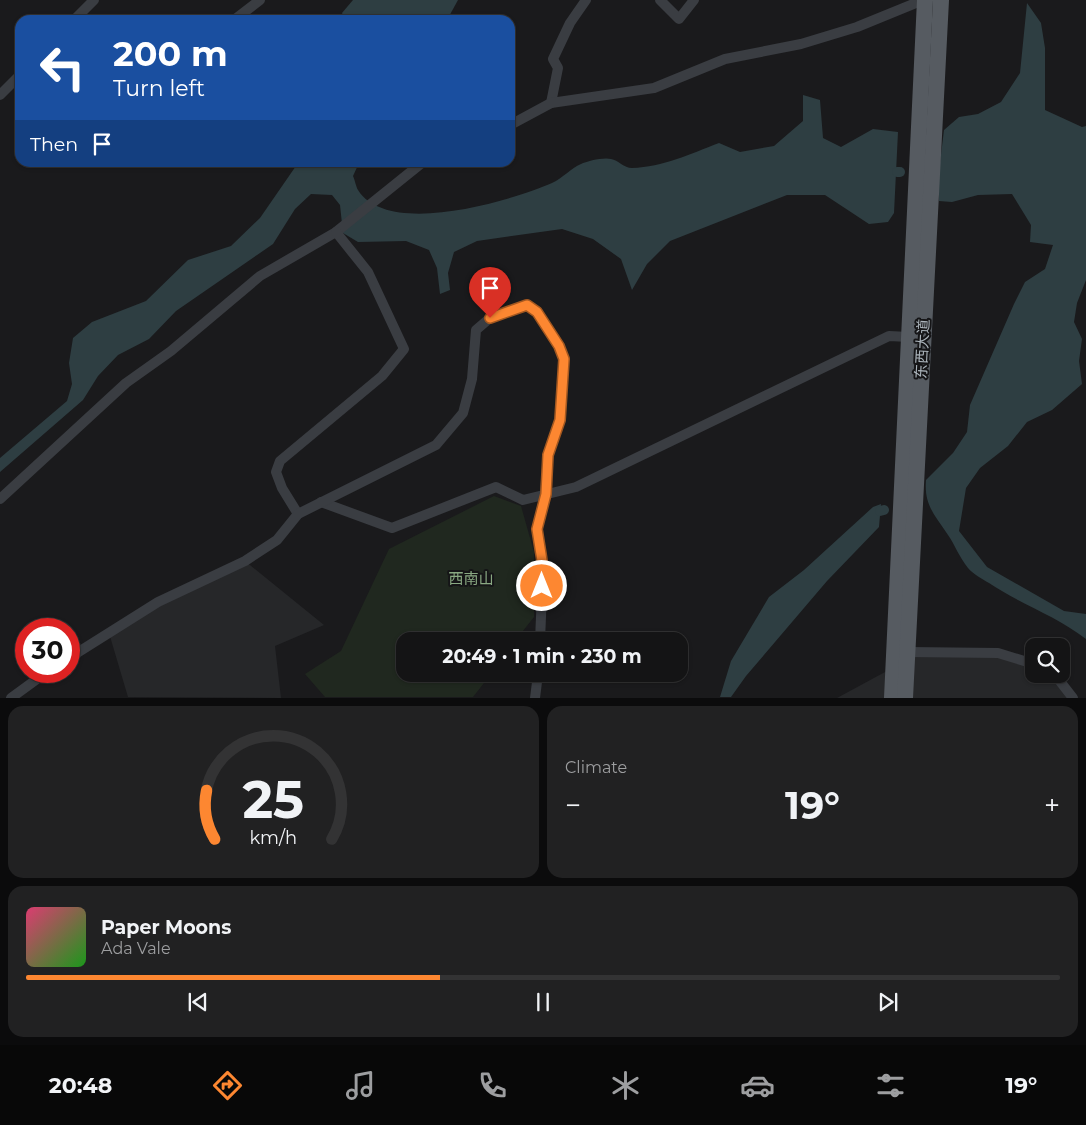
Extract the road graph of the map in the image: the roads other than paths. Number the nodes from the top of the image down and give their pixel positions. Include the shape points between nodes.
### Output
1 (94, 0) edge
2 (260, 0) edge
3 (586, 0) edge
4 (660, 0) edge
5 (694, 0) edge
6 (924, 0) edge
7 (940, 0) edge
8 (79, 15) edge
9 (240, 15) edge
10 (15, 80) edge
11 (0, 95) edge
12 (551, 103) junction
13 (515, 122) edge
14 (417, 167) edge
15 (336, 232) junction
16 (909, 337) junction
17 (546, 494) junction
18 (0, 499) edge
19 (321, 502) junction
20 (298, 514) junction
21 (540, 632) edge
22 (80, 651) edge
23 (908, 652) junction
24 (1025, 661) edge
25 (537, 682) edge
26 (32, 683) edge
27 (1062, 683) edge
28 (11, 698) edge
29 (535, 698) edge
30 (892, 698) edge
31 (905, 698) edge
32 (1073, 698) edge

1 - 8 street
2 - 9 street
3 - 12 street via 570,23 554,59 558,68
4 - 5 street via 679,19
6 - 12 street via 801,44 725,59 654,88
6 - 16 main road, 东西大道
7 - 23 main road, 东西大道
10 - 11 street
12 - 13 street
14 - 15 street
15 - 18 street via 260,276 171,351 126,383
15 - 20 street via 368,272 404,349 382,376 280,461 276,472
16 - 17 street via 889,336 576,487
16 - 30 main road, 东西大道
17 - 19 street via 523,500 496,487 392,528
17 - 19 street via 548,455 560,420 564,359 537,312 527,305 490,318 476,330 472,379 463,413 436,445
17 - 21 street via 537,529 543,567
19 - 20 street
20 - 22 street via 277,540 245,561 158,602
23 - 24 street via 998,653
23 - 31 main road, 东西大道
25 - 29 street
26 - 28 street
27 - 32 street

